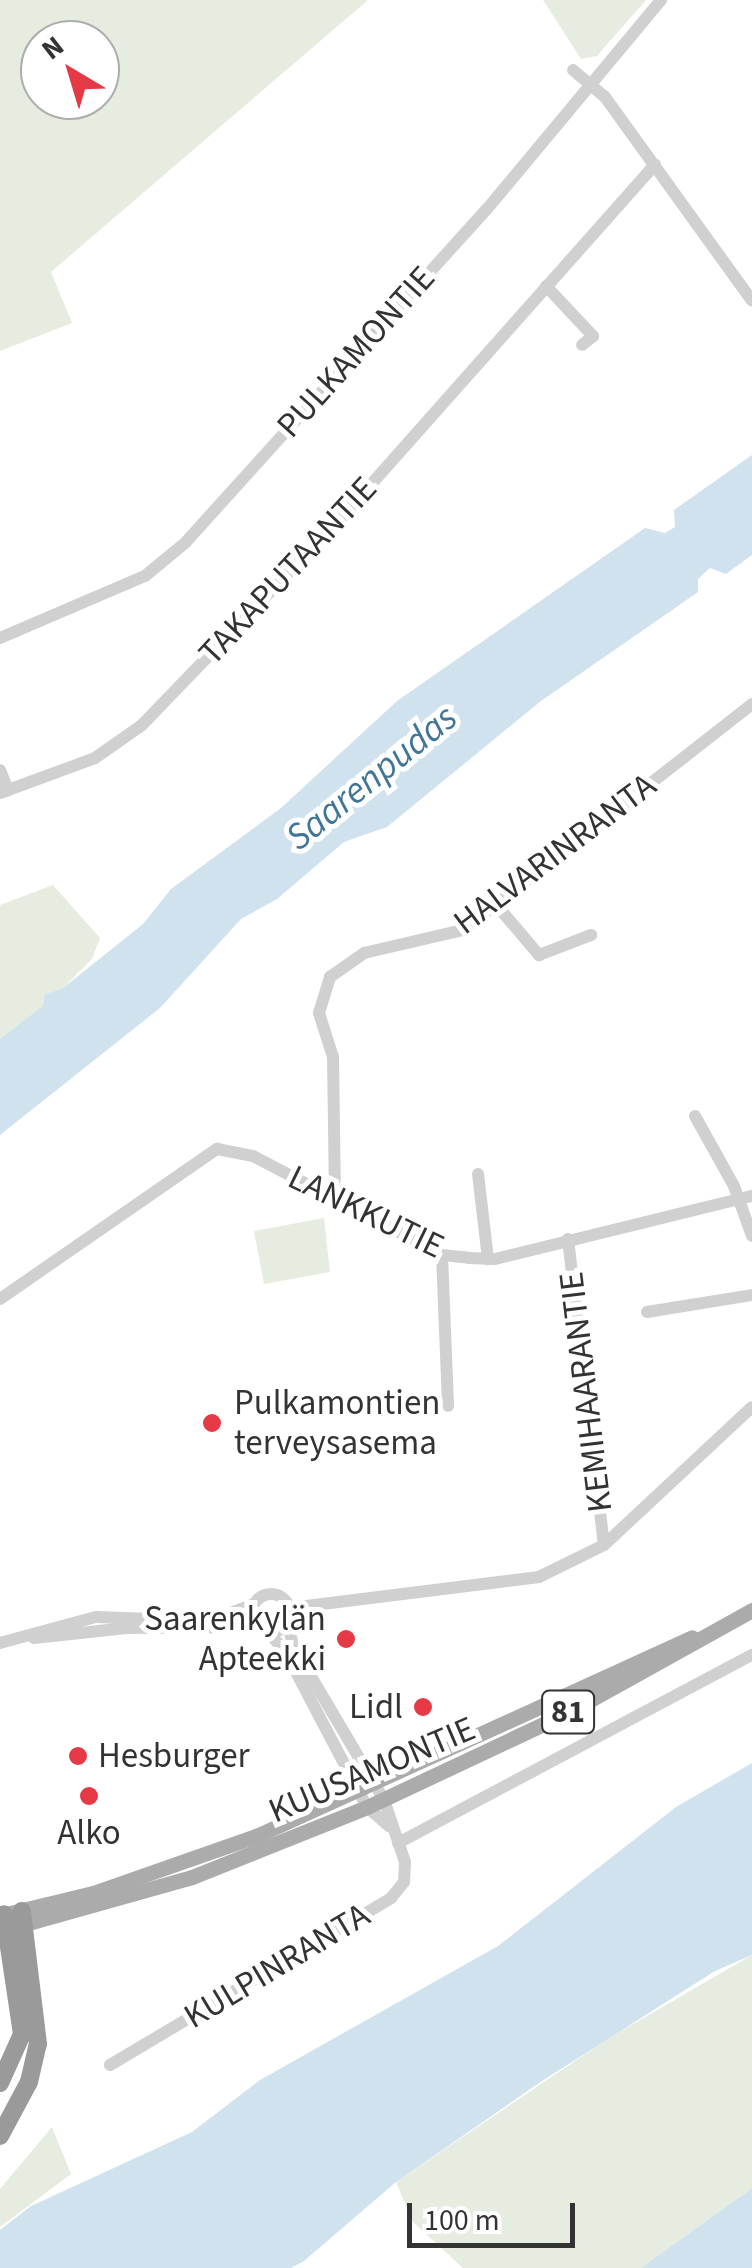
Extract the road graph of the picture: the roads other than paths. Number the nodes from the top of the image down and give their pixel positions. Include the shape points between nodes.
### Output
1 (661, 0) edge
2 (574, 70) dead end
3 (593, 86) junction
4 (656, 166) junction
5 (546, 286) junction
6 (752, 302) edge
7 (582, 345) dead end
8 (0, 638) edge
9 (752, 704) edge
10 (0, 770) edge
11 (4, 792) edge
12 (494, 902) junction
13 (592, 935) dead end
14 (694, 1116) dead end
15 (478, 1174) dead end
16 (335, 1198) junction
17 (746, 1199) edge
18 (752, 1236) edge
19 (568, 1240) junction
20 (442, 1255) junction
21 (488, 1259) junction
22 (752, 1294) edge
23 (0, 1299) edge
24 (647, 1312) dead end
25 (448, 1406) dead end
26 (752, 1407) edge
27 (604, 1545) junction
28 (254, 1604) junction
29 (749, 1612) edge
30 (289, 1615) junction
31 (263, 1630) junction
32 (26, 1637) junction
33 (0, 1643) edge
34 (752, 1655) edge
35 (375, 1783) junction
36 (358, 1791) junction
37 (384, 1800) junction
38 (367, 1807) junction
39 (390, 1827) junction
40 (398, 1844) junction
41 (9, 1921) edge
42 (110, 2065) dead end
43 (0, 2083) edge
44 (0, 2136) edge

1 - 3 street, PULKAMONTIE
2 - 3 street
3 - 4 street
3 - 8 street, PULKAMONTIE via 185,543 145,576
4 - 5 street, TAKAPUTAANTIE
4 - 6 street
5 - 7 street via 593,336
5 - 11 street, TAKAPUTAANTIE via 343,516 142,724 95,758
9 - 12 street, HALVARINRANTA
10 - 11 street, TAKAPUTAANTIE
12 - 13 street via 539,955
12 - 16 street, HALVARINRANTA via 448,936 364,953 330,977 321,993 334,1074
14 - 17 street
15 - 21 street
16 - 20 street, LANKKUTIE
16 - 23 street, LANKKUTIE via 253,1156 218,1149
17 - 18 street
17 - 19 street, LANKKUTIE
19 - 21 street, LANKKUTIE
19 - 27 street, KEMIHAARANTIE
20 - 21 street, LANKKUTIE
20 - 25 street
22 - 24 street
26 - 27 street
27 - 30 street via 517,1583
28 - 30 street via 271,1594
28 - 31 street
28 - 32 street via 220,1620 96,1616
29 - 35 main road, KUUSAMONTIE / 81
29 - 37 main road, KUUSAMONTIE / 81 via 646,1673
30 - 31 street
30 - 35 street via 293,1646
31 - 32 street via 126,1628
31 - 36 street via 285,1651
32 - 33 street
34 - 40 street
35 - 36 main road, KUUSAMONTIE / 81
35 - 37 street
36 - 38 street
36 - 41 main road, KUUSAMONTIE / 81 via 238,1842
37 - 38 main road, KUUSAMONTIE / 81
37 - 39 street
38 - 39 street
38 - 41 main road, KUUSAMONTIE / 81 via 192,1877
39 - 40 street
40 - 42 street, KULPINRANTA via 406,1872 391,1898
41 - 43 highway via 22,2034
41 - 44 highway via 38,2044 29,2082

